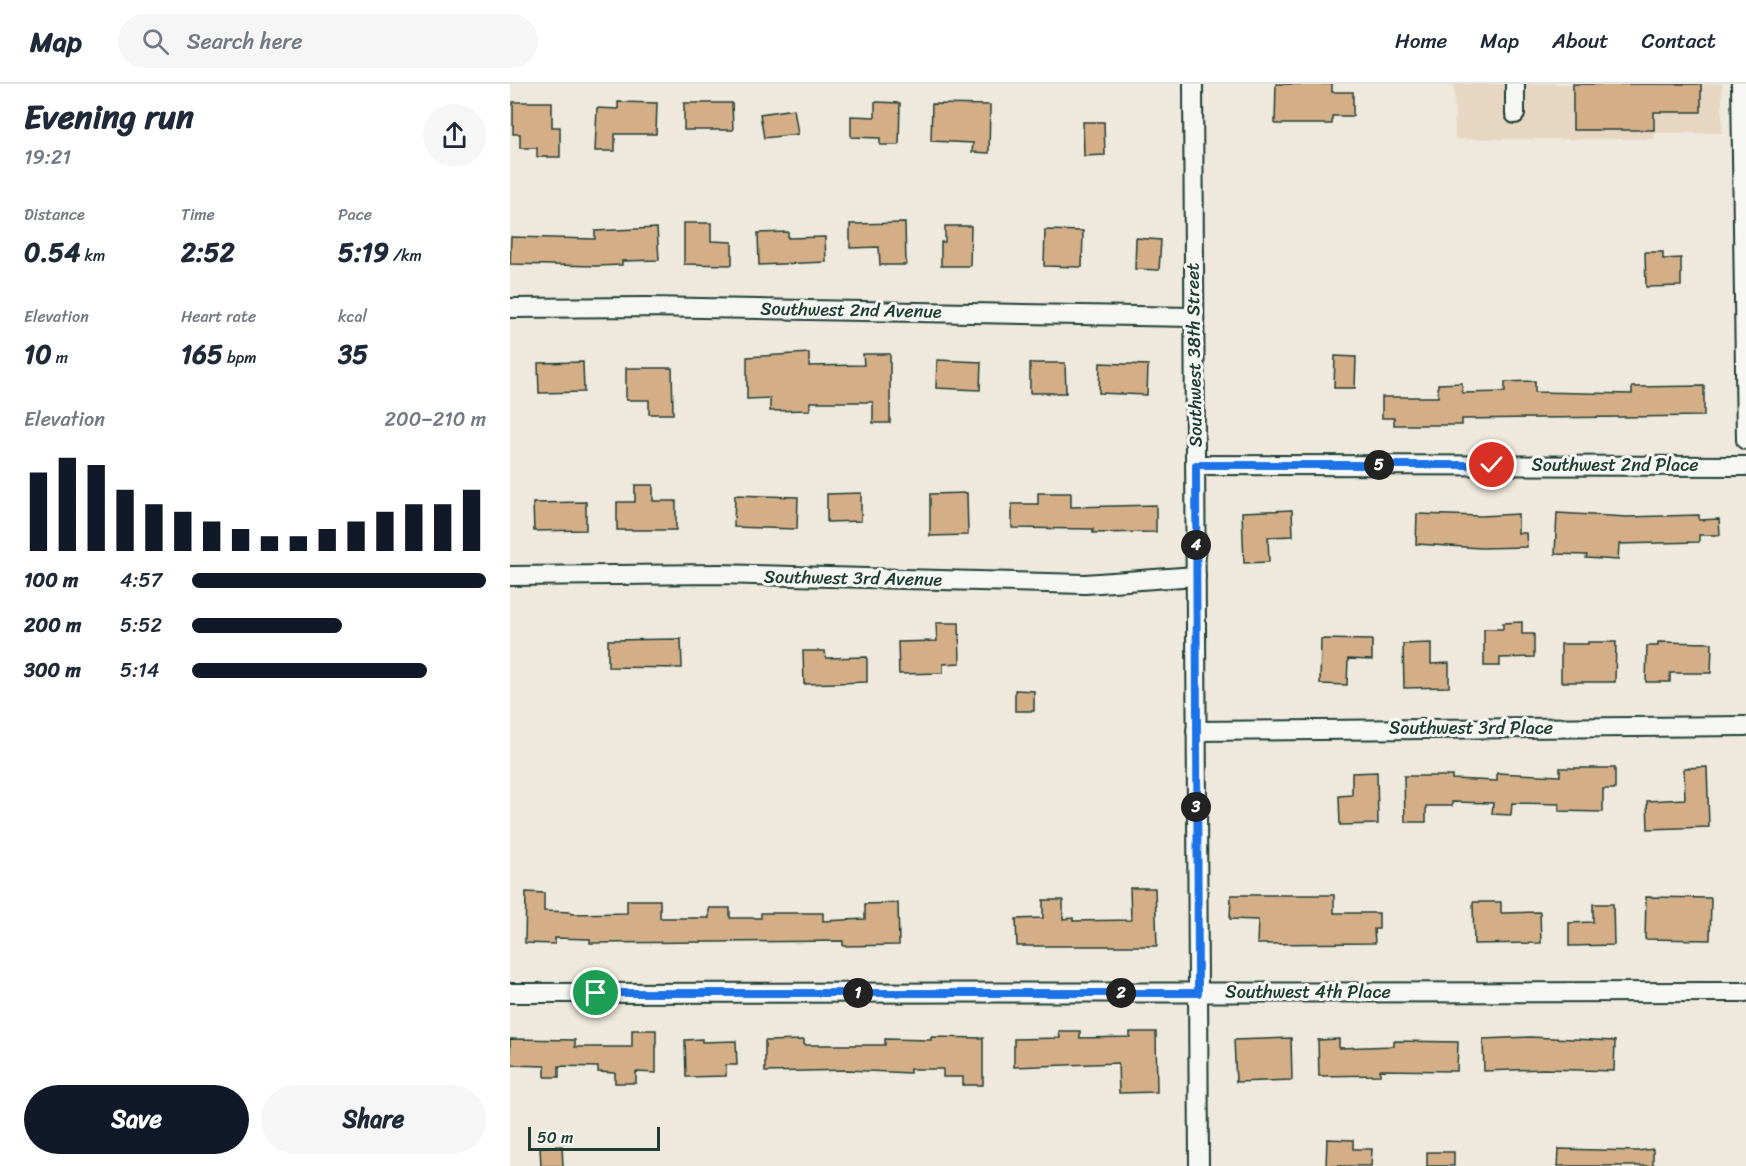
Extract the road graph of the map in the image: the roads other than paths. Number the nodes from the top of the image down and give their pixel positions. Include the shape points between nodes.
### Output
1 (1193, 84) edge
2 (1515, 84) edge
3 (1741, 84) edge
4 (1515, 114) dead end
5 (510, 308) edge
6 (1193, 317) junction
7 (1746, 440) edge
8 (1196, 465) junction
9 (1746, 466) edge
10 (510, 576) edge
11 (1196, 576) junction
12 (1746, 726) edge
13 (1196, 731) junction
14 (1746, 992) edge
15 (510, 993) edge
16 (1198, 993) junction
17 (1199, 1166) edge

1 - 6 street, Southwest 38th Street
2 - 4 street
3 - 7 street
5 - 6 street, Southwest 2nd Avenue
6 - 8 street, Southwest 38th Street
8 - 9 street, Southwest 2nd Place
8 - 11 street, Southwest 38th Street
10 - 11 street, Southwest 3rd Avenue via 720,574 1085,584
11 - 13 street, Southwest 38th Street
12 - 13 street, Southwest 3rd Place
13 - 16 street, Southwest 38th Street
14 - 16 street, Southwest 4th Place
15 - 16 street, Southwest 4th Place
16 - 17 street, Southwest 38th Street

